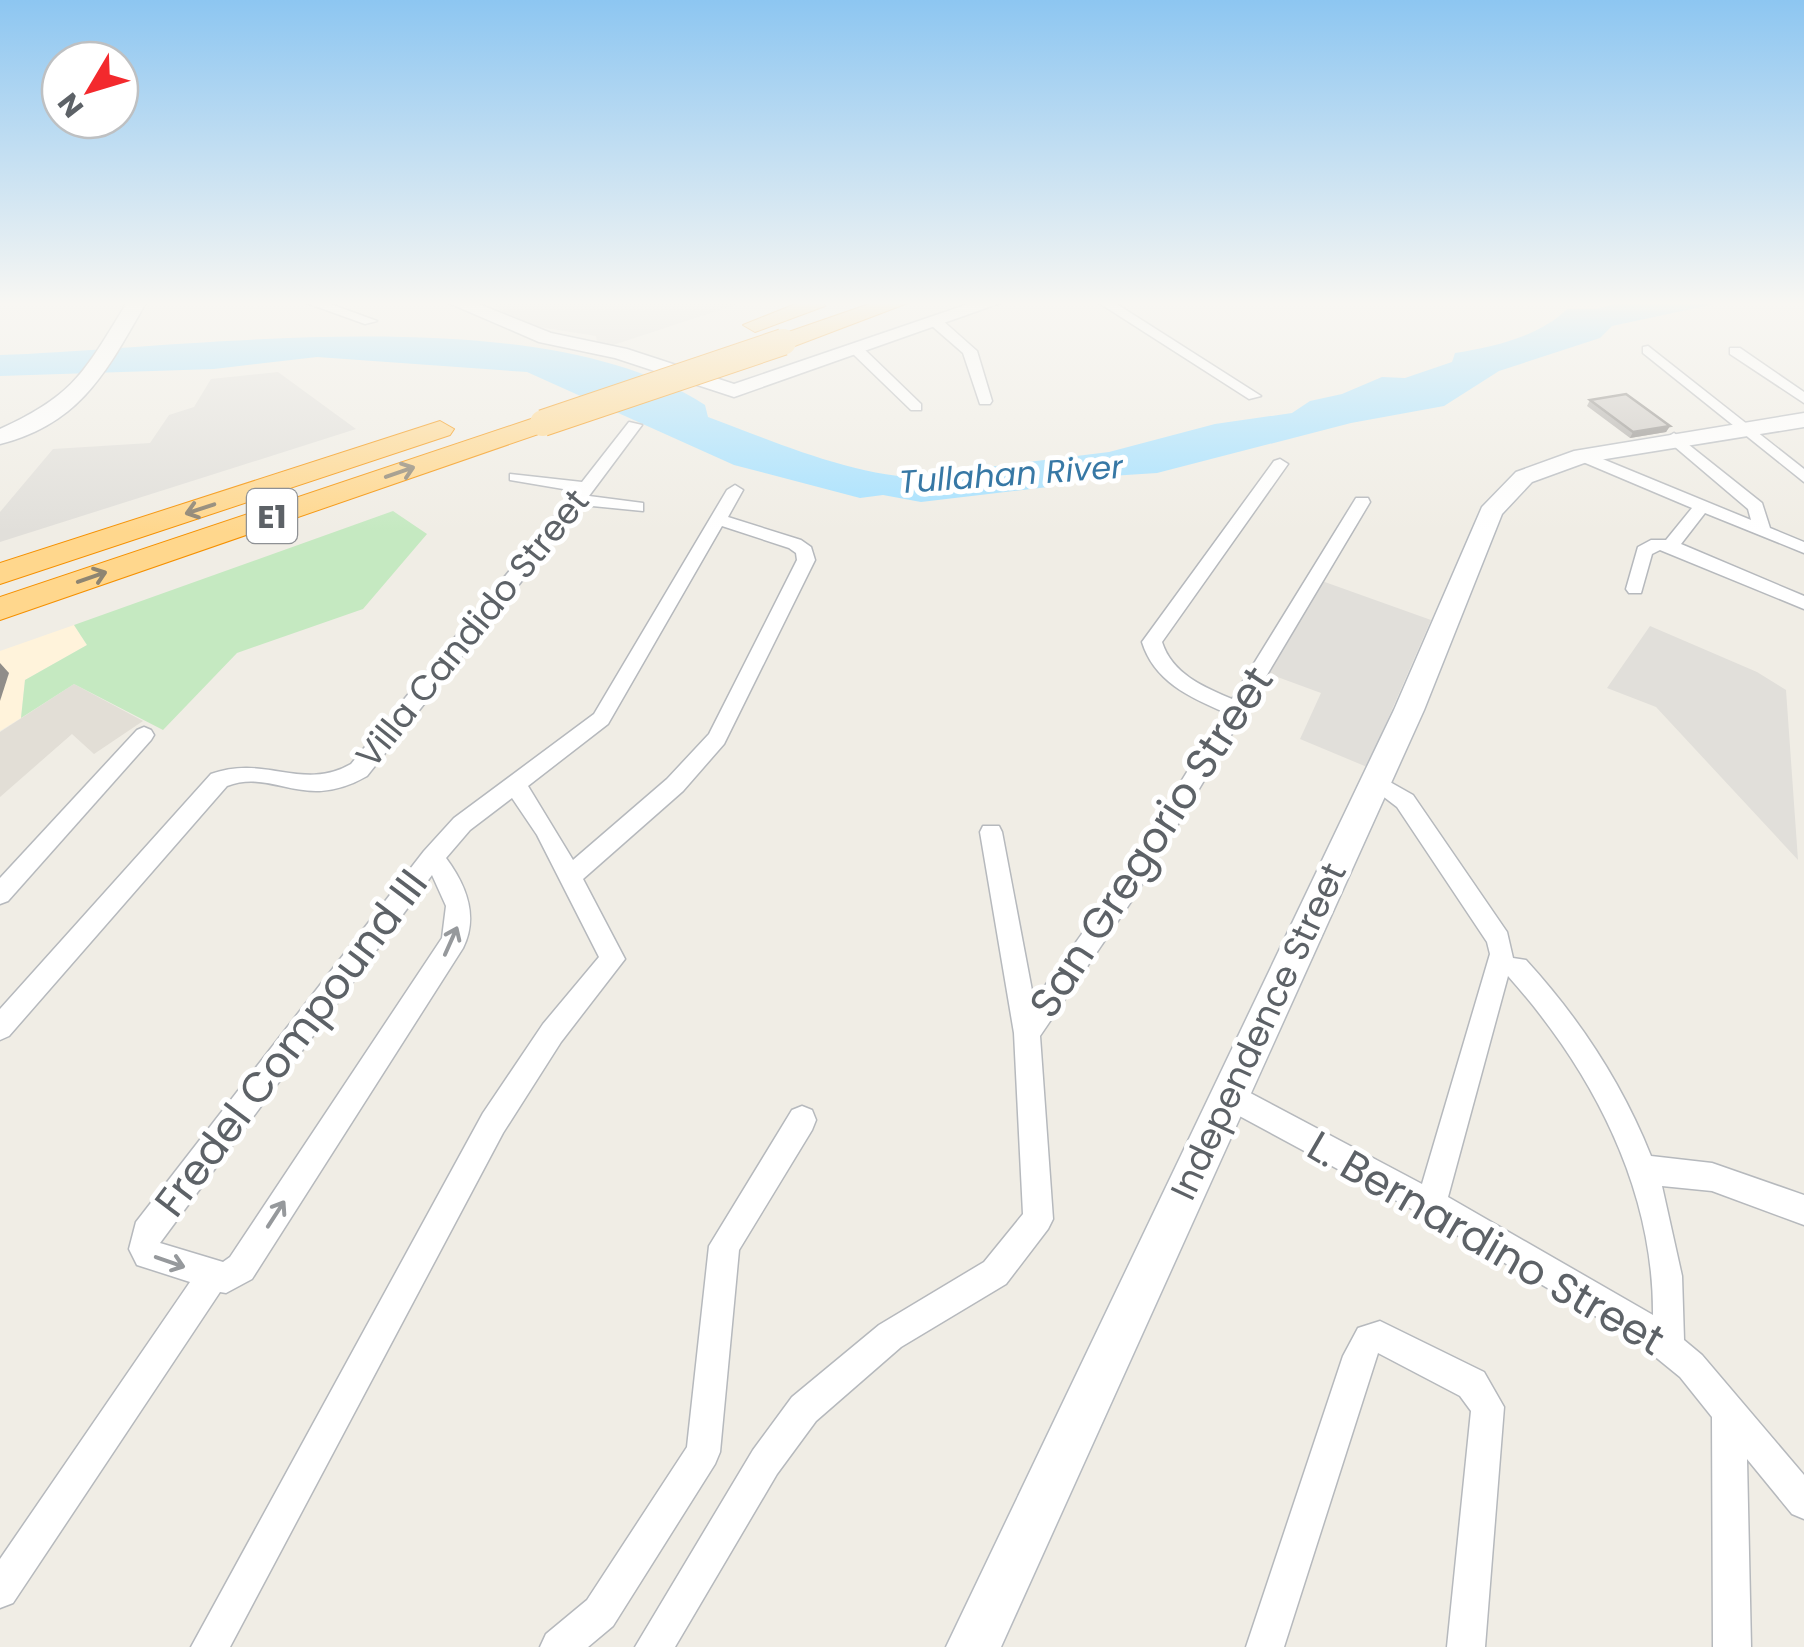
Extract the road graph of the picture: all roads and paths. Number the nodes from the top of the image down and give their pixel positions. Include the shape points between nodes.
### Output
1 (92, 378) edge
2 (620, 378) edge
3 (655, 378) edge
4 (693, 378) edge
5 (779, 378) edge
6 (886, 378) edge
7 (978, 378) edge
8 (1225, 378) edge
9 (1683, 378) edge
10 (1775, 378) edge
11 (1254, 396) dead end
12 (1804, 398) edge
13 (985, 401) dead end
14 (916, 407) dead end
15 (534, 412) junction
16 (1804, 420) edge
17 (634, 425) dead end
18 (1744, 427) junction
19 (0, 437) edge
20 (1674, 438) junction
21 (1582, 456) junction
22 (1280, 464) dead end
23 (516, 477) dead end
24 (1804, 477) edge
25 (736, 490) dead end
26 (581, 493) junction
27 (1362, 502) dead end
28 (637, 507) dead end
29 (1701, 507) junction
30 (718, 519) junction
31 (1762, 530) junction
32 (1670, 546) junction
33 (1804, 548) edge
34 (0, 574) edge
35 (1635, 589) dead end
36 (1804, 603) edge
37 (0, 609) edge
38 (1238, 710) junction
39 (144, 735) dead end
40 (1374, 781) junction
41 (516, 787) junction
42 (991, 832) dead end
43 (432, 858) junction
44 (571, 876) junction
45 (0, 894) edge
46 (1517, 968) dead end
47 (0, 1028) edge
48 (1027, 1034) junction
49 (1229, 1096) junction
50 (802, 1120) dead end
51 (1643, 1170) junction
52 (1431, 1204) junction
53 (1804, 1210) edge
54 (212, 1276) junction
55 (1668, 1345) junction
56 (1730, 1415) junction
57 (1804, 1502) edge
58 (0, 1590) edge
59 (210, 1647) edge
60 (559, 1647) edge
61 (654, 1647) edge
62 (974, 1647) edge
63 (1265, 1647) edge
64 (1466, 1647) edge
65 (1732, 1647) edge

1 - 19 street via 46,416
2 - 15 highway, E1
3 - 15 highway, E1, bridge
4 - 5 street via 729,390
6 - 14 street
7 - 13 street
8 - 11 street
9 - 18 street
10 - 12 street
15 -> 34 highway, E1
37 -> 15 highway, E1
16 - 18 street, Independence Street
17 - 26 street, Villa Candido Street
18 - 20 street, Independence Street
18 - 24 street
20 - 21 street, Independence Street
20 - 31 street via 1756,507
21 - 29 street
21 - 40 street, Independence Street via 1530,473 1491,512
22 - 38 street via 1152,642 1178,678
23 - 26 street
25 - 30 street
26 - 28 street
26 - 47 street, Villa Candido Street via 359,770 343,781 310,787 226,776
27 - 38 street, San Gregorio Street
29 - 31 street
29 - 32 street
30 - 41 street via 602,719
30 - 44 street via 794,544 806,560 717,739
31 - 33 street
32 - 35 street via 1644,551
32 - 36 street
38 - 48 street, San Gregorio Street
39 - 45 street
40 - 49 street, Independence Street
40 - 52 street via 1404,801 1502,954
41 - 43 street via 462,824
41 - 44 street
42 - 48 street
54 -> 43 street, Fredel Compound III via 226,1278 241,1268 454,941 462,910
43 -> 54 street, Fredel Compound III via 147,1233 148,1254
44 - 59 street via 613,959 552,1033 493,1123
46 - 51 street via 1598,1077
48 - 61 street, San Gregorio Street via 1038,1218 995,1273 890,1336 804,1409
49 - 52 street, L. Bernardino Street
49 - 62 street, Independence Street
50 - 60 street via 724,1246 702,1452 600,1613
51 - 53 street via 1728,1181
51 - 55 street via 1668,1273
52 - 55 street, L. Bernardino Street
54 - 58 street, Fredel Compound III
55 - 56 street, L. Bernardino Street
56 - 57 street, L. Bernardino Street
56 - 65 street
63 - 64 street via 1358,1356 1369,1339 1380,1337 1472,1384 1488,1407

